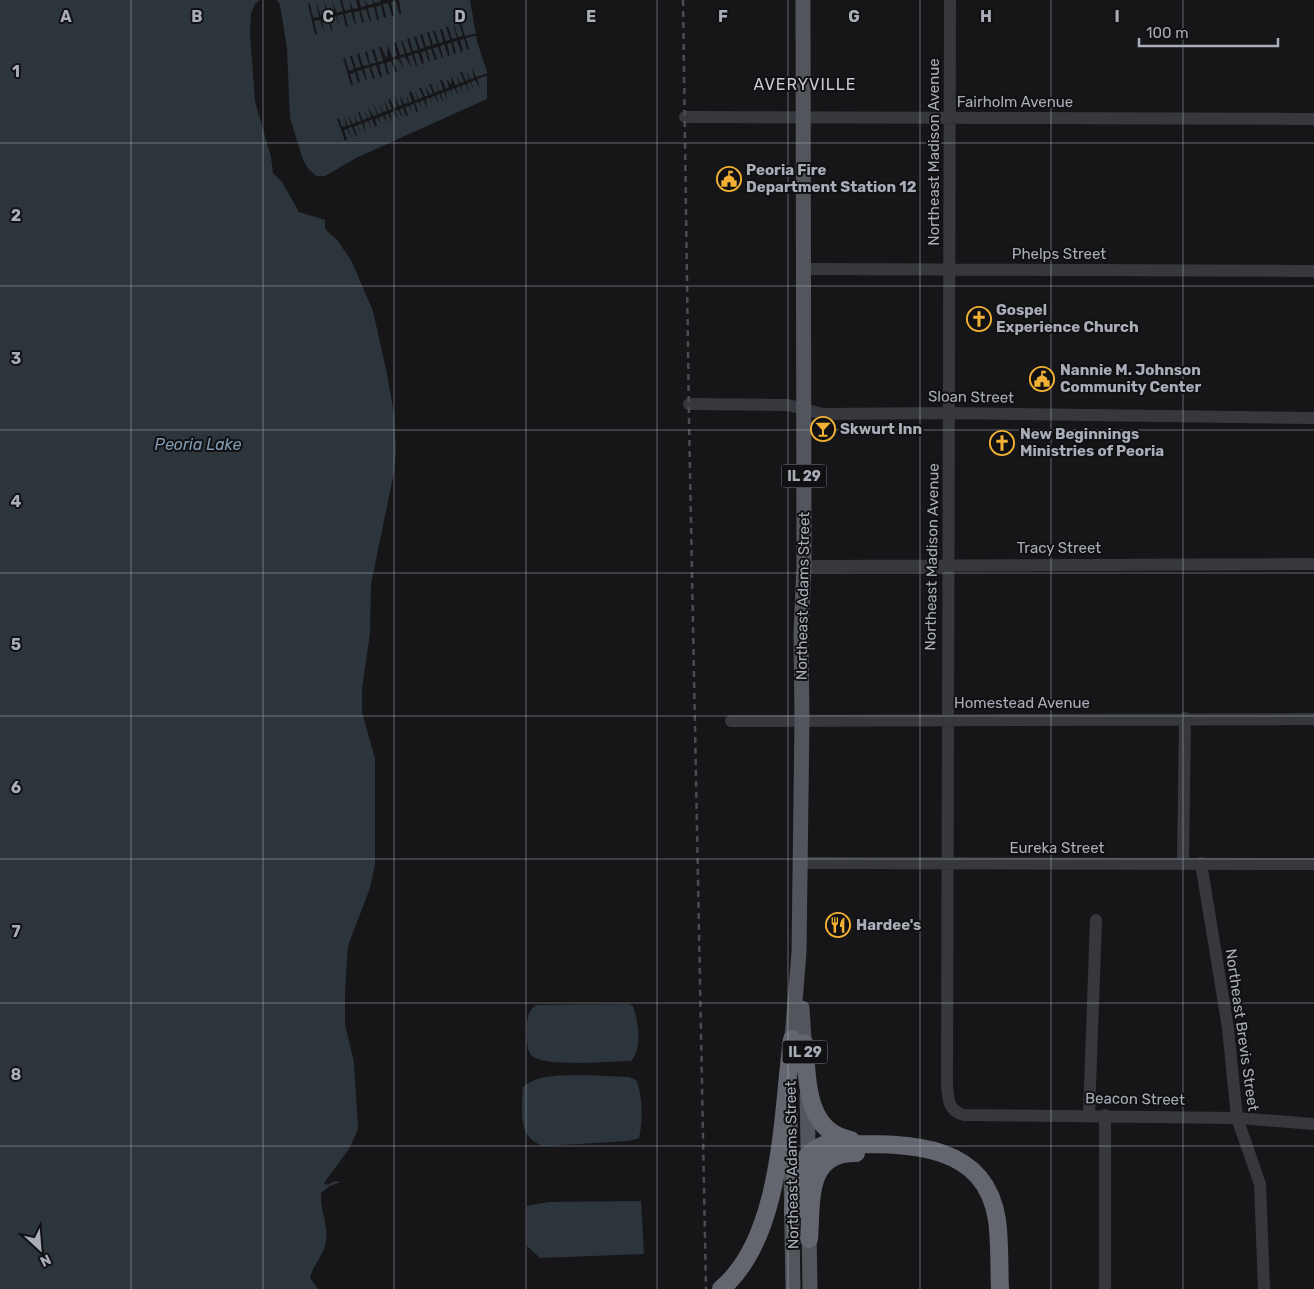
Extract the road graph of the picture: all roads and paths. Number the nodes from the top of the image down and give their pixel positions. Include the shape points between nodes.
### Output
1 (803, 0) edge
2 (950, 0) edge
3 (804, 116) junction
4 (685, 117) dead end
5 (950, 118) junction
6 (1314, 119) edge
7 (804, 269) junction
8 (950, 269) junction
9 (1314, 271) edge
10 (689, 404) dead end
11 (804, 409) junction
12 (949, 413) junction
13 (1314, 418) edge
14 (947, 564) junction
15 (1314, 564) edge
16 (804, 566) junction
17 (1185, 718) junction
18 (1314, 719) edge
19 (802, 720) junction
20 (946, 720) junction
21 (731, 721) dead end
22 (801, 862) junction
23 (1182, 863) junction
24 (946, 864) junction
25 (1200, 864) junction
26 (1314, 864) edge
27 (1096, 920) dead end
28 (798, 1041) junction
29 (955, 1112) joint
30 (1089, 1114) junction
31 (1104, 1115) junction
32 (1237, 1118) junction
33 (1314, 1124) edge
34 (911, 1146) junction
35 (808, 1153) junction
36 (792, 1213) junction
37 (810, 1239) junction
38 (721, 1289) edge
39 (793, 1289) edge
40 (810, 1289) edge
41 (990, 1289) edge
42 (1000, 1289) edge
43 (1106, 1289) edge
44 (1264, 1289) edge

1 - 3 main road, Northeast Adams Street / IL 29
2 - 5 street, Northeast Madison Avenue
3 - 4 street, Fairholm Avenue
3 - 5 street, Fairholm Avenue
3 - 7 main road, Northeast Adams Street / IL 29
5 - 6 street, Fairholm Avenue
5 - 8 street, Northeast Madison Avenue
7 - 8 street, Phelps Street
7 - 11 main road, Northeast Adams Street / IL 29
8 - 9 street, Phelps Street
8 - 12 street, Northeast Madison Avenue
10 - 11 street, Sloan Street via 788,405
11 - 12 street, Sloan Street via 823,414
11 - 16 main road, Northeast Adams Street / IL 29
12 - 13 street, Sloan Street
12 - 14 street, Northeast Madison Avenue
14 - 15 street, Tracy Street
14 - 16 street, Tracy Street
14 - 20 street, Northeast Madison Avenue
16 - 19 main road, Northeast Adams Street / IL 29
17 - 18 street, Homestead Avenue
17 - 20 street, Homestead Avenue
17 - 23 street
19 - 20 street, Homestead Avenue
19 - 21 street, Homestead Avenue
19 - 22 main road, Northeast Adams Street / IL 29
20 - 24 street, Northeast Madison Avenue
22 - 24 street, Eureka Street
22 - 28 main road, Northeast Adams Street / IL 29
23 - 24 street, Eureka Street
23 - 25 street, Eureka Street
24 - 29 street, Northeast Madison Avenue via 947,1084 948,1100
25 - 26 street, Eureka Street
25 - 32 street, Northeast Brevis Street via 1228,1028
27 - 30 street
28 - 34 highway via 812,1103 829,1132 851,1140
28 - 35 main road, Northeast Adams Street / IL 29
28 - 36 main road, Northeast Adams Street / IL 29 via 790,1111
28 - 38 highway via 774,1180 762,1224 736,1274
29 - 30 street, Beacon Street
30 - 31 street, Beacon Street
31 - 32 street, Beacon Street
31 - 43 street
32 - 33 street, Beacon Street
32 - 44 street, Northeast Brevis Street via 1260,1184
34 - 35 highway via 827,1144
34 - 42 highway via 953,1156 968,1167 984,1186 997,1219
35 - 36 highway via 794,1182
35 - 37 main road, Northeast Adams Street / IL 29
36 - 39 main road, Northeast Adams Street / IL 29
37 - 40 main road, Northeast Adams Street / IL 29
37 - 41 highway via 814,1185 820,1167 829,1158 840,1153 930,1157 962,1173 984,1204 989,1228

